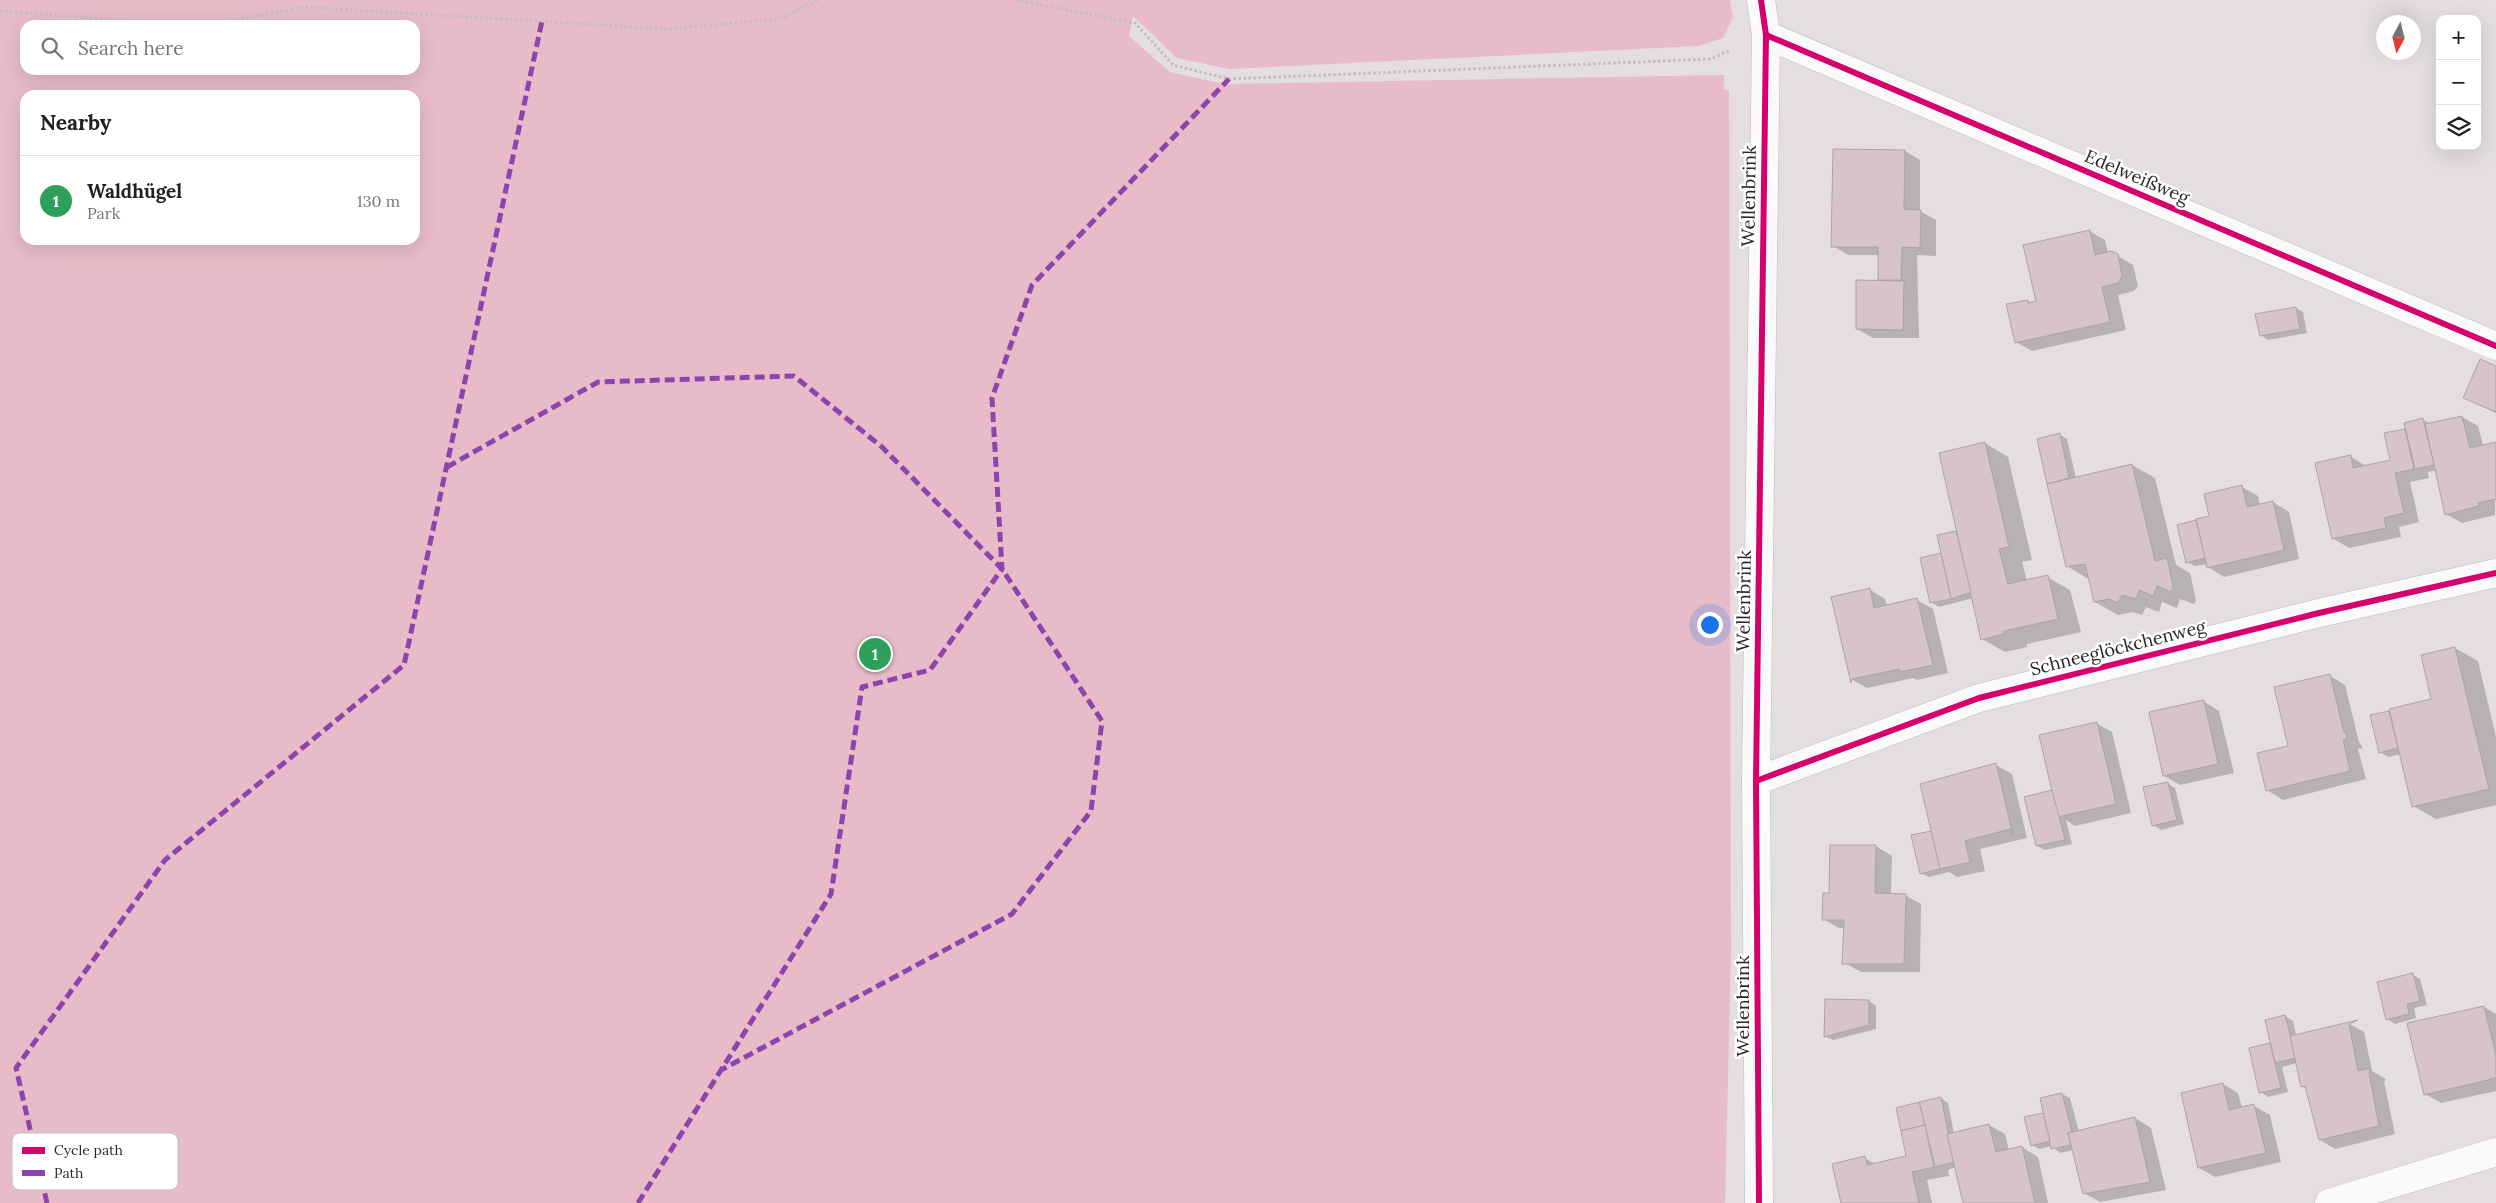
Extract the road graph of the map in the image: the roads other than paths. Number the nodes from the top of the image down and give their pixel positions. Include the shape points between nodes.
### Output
1 (1761, 0) edge
2 (1766, 35) junction
3 (2496, 346) edge
4 (2496, 573) edge
5 (1756, 781) junction
6 (2496, 1152) edge
7 (1759, 1203) edge
8 (2330, 1203) edge

1 - 2 street, Wellenbrink
2 - 3 street, Edelweißweg
2 - 5 street, Wellenbrink
4 - 5 street, Schneeglöckchenweg via 2310,615 1979,698
5 - 7 street, Wellenbrink
6 - 8 street

